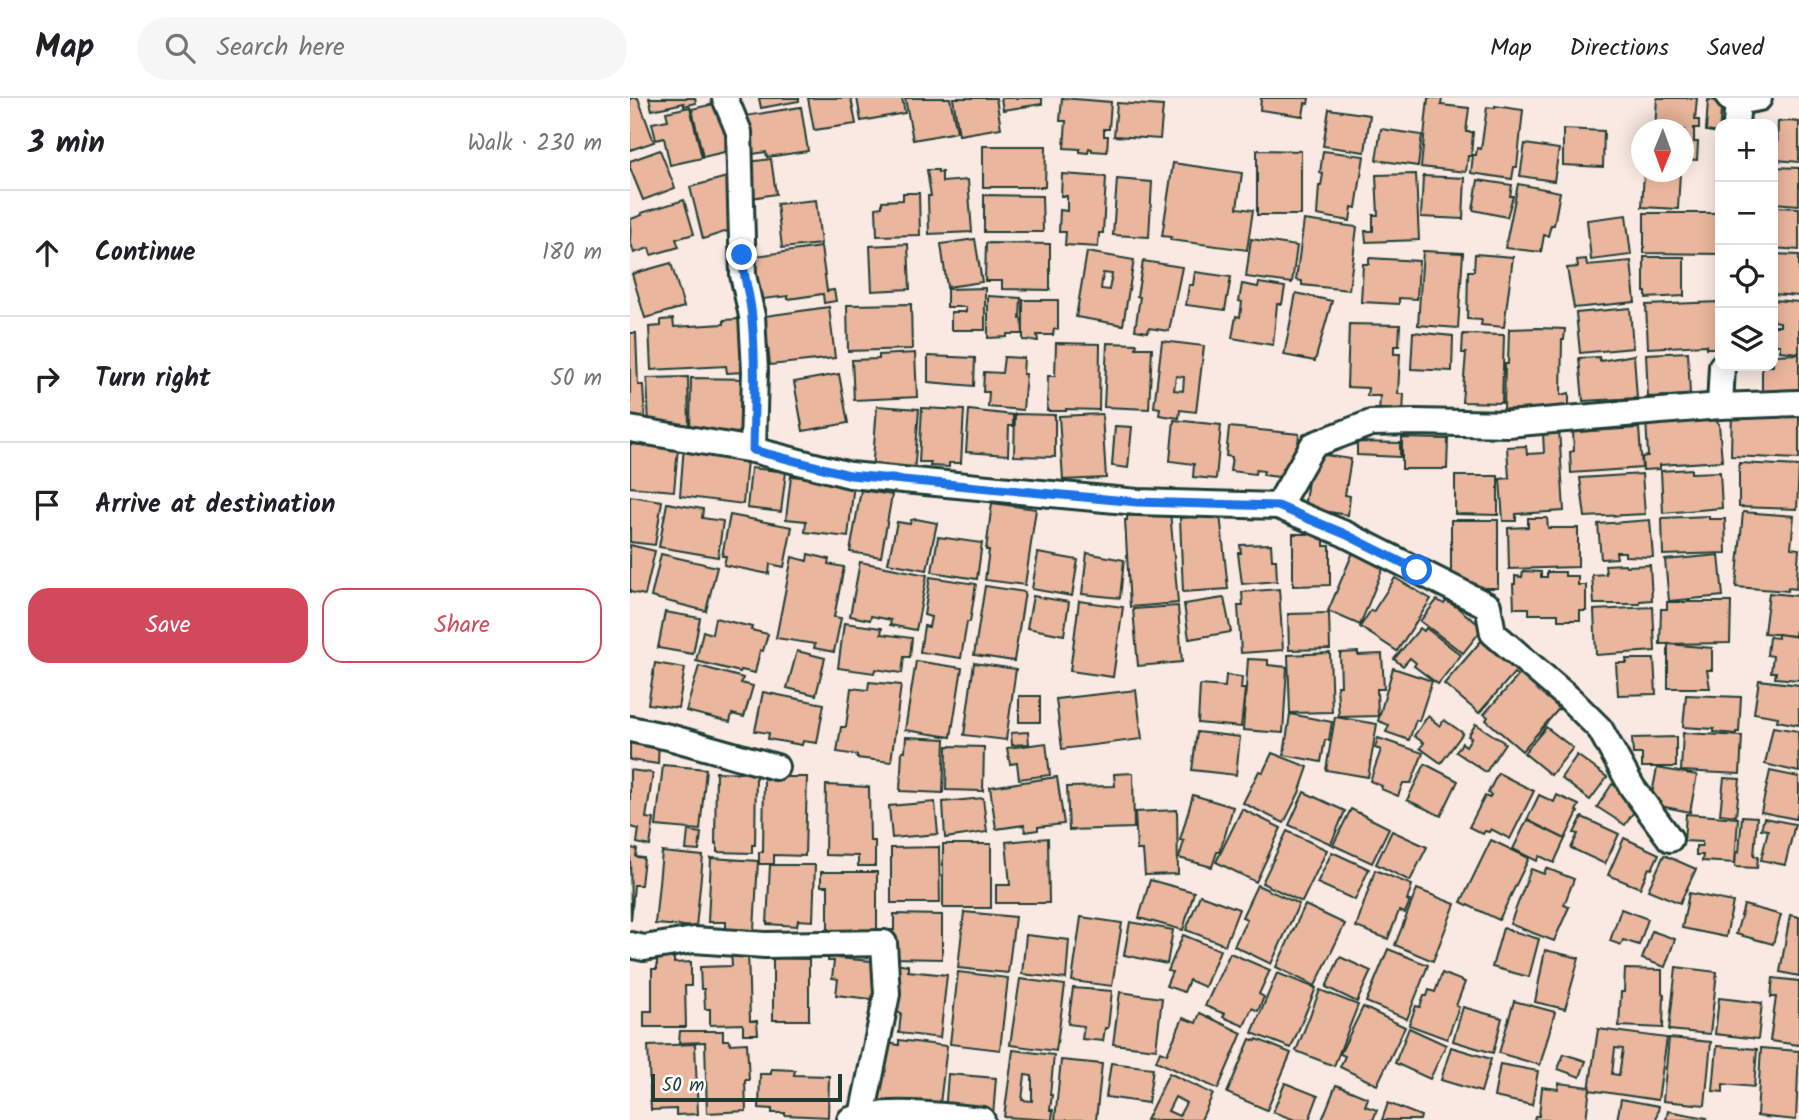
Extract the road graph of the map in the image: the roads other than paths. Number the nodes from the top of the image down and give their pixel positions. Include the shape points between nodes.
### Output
1 (725, 98) edge
2 (1722, 371) edge
3 (1799, 402) edge
4 (1720, 406) junction
5 (630, 429) edge
6 (753, 450) junction
7 (1278, 506) junction
8 (630, 729) edge
9 (776, 767) dead end
10 (1670, 839) dead end
11 (630, 945) edge
12 (856, 1118) edge
13 (982, 1120) edge

1 - 6 street via 738,132 743,275 752,316 755,371
2 - 4 street
3 - 4 street
4 - 7 street via 1508,424 1371,424 1313,445
5 - 6 street
6 - 7 street via 850,475 1137,502
7 - 10 street via 1489,606 1493,633 1600,729 1632,787
8 - 9 street
11 - 12 street via 644,948 694,940 765,945 884,943 887,994
12 - 13 street via 934,1114

